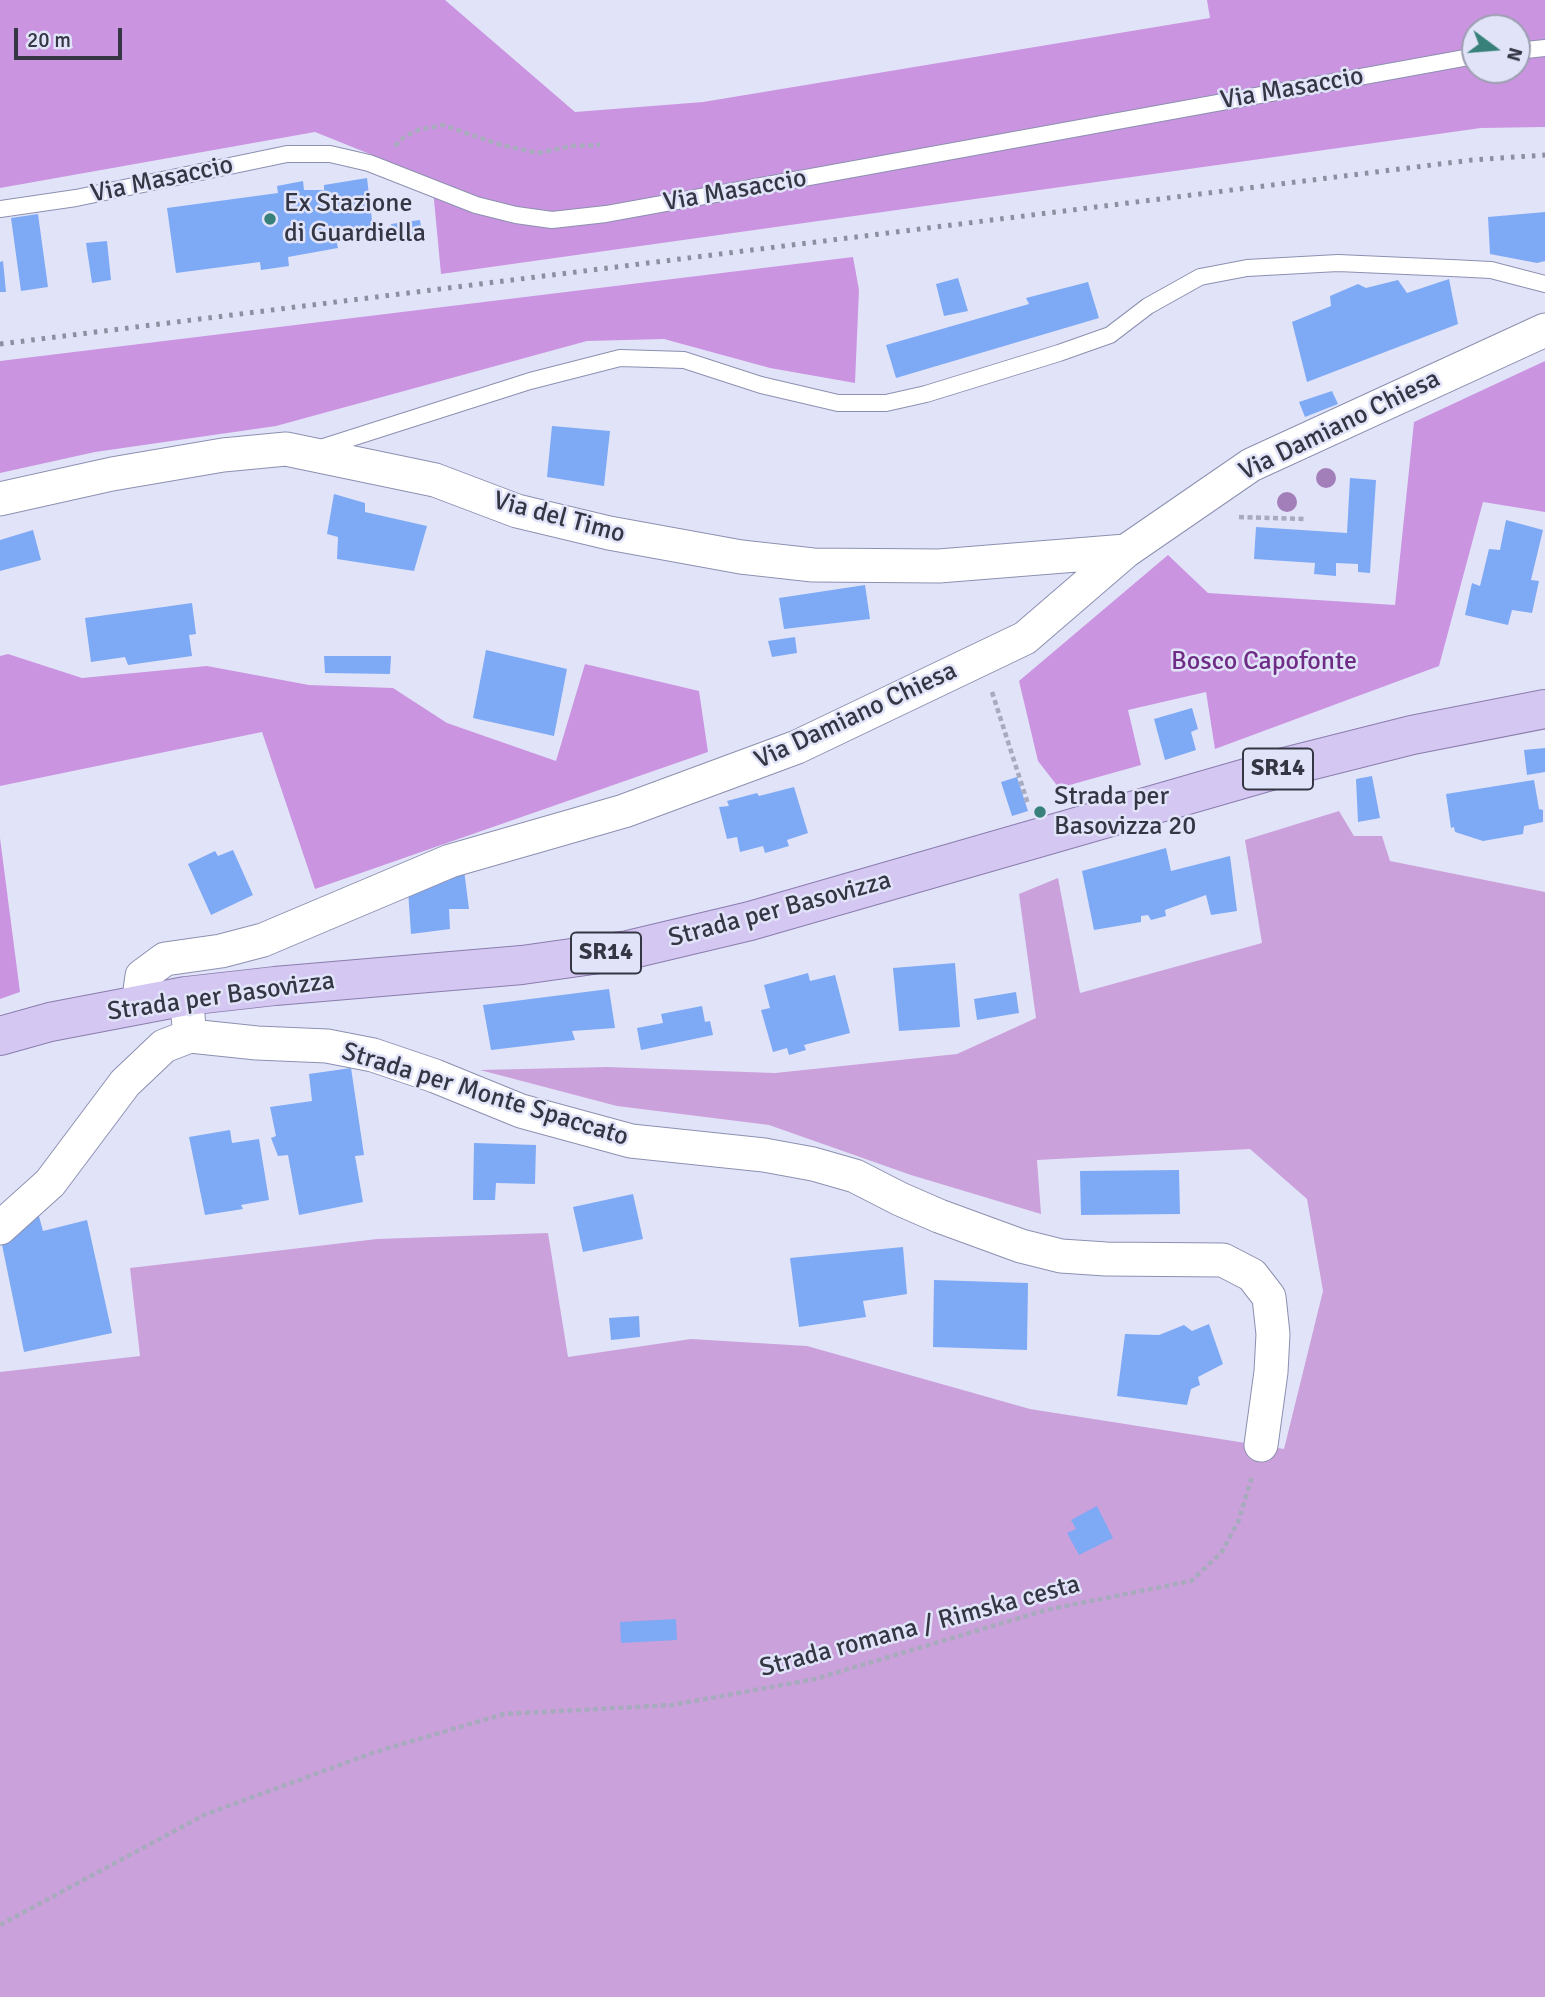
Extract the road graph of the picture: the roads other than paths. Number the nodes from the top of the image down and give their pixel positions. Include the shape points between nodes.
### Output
1 (1461, 59) edge
2 (0, 209) edge
3 (1545, 284) edge
4 (1545, 330) edge
5 (308, 452) junction
6 (0, 499) edge
7 (1126, 551) junction
8 (1545, 709) edge
9 (186, 996) junction
10 (138, 1005) junction
11 (0, 1036) edge
12 (190, 1037) junction
13 (0, 1228) edge
14 (1261, 1446) road end

1 - 2 lane, Via Masaccio via 606,214 552,220 476,205 376,166 330,155 287,154 76,198
3 - 5 lane via 1490,270 1338,263 1247,268 1200,277 1110,335 886,403 838,403 684,360 620,358 530,381
4 - 7 street, Via Damiano Chiesa via 1251,466
5 - 6 street, Via del Timo via 286,449 223,455
5 - 7 street, Via del Timo via 435,480 517,511 741,557 813,565 939,566
7 - 10 street, Via Damiano Chiesa via 1025,638 797,747 624,811 450,861 263,940 165,959 142,976
8 - 9 main road, Strada per Basovizza / SR14 via 1412,735 1281,768 750,921 628,950 522,965
9 - 10 main road, Strada per Basovizza / SR14
9 - 12 street
10 - 11 main road, Strada per Basovizza / SR14
12 - 13 street, Strada per Monte Spaccato via 164,1046 125,1083 50,1183
12 - 14 street, Strada per Monte Spaccato via 327,1046 373,1055 522,1111 619,1138 813,1164 855,1176 939,1216 1061,1256 1223,1260 1252,1275 1269,1297 1271,1372

